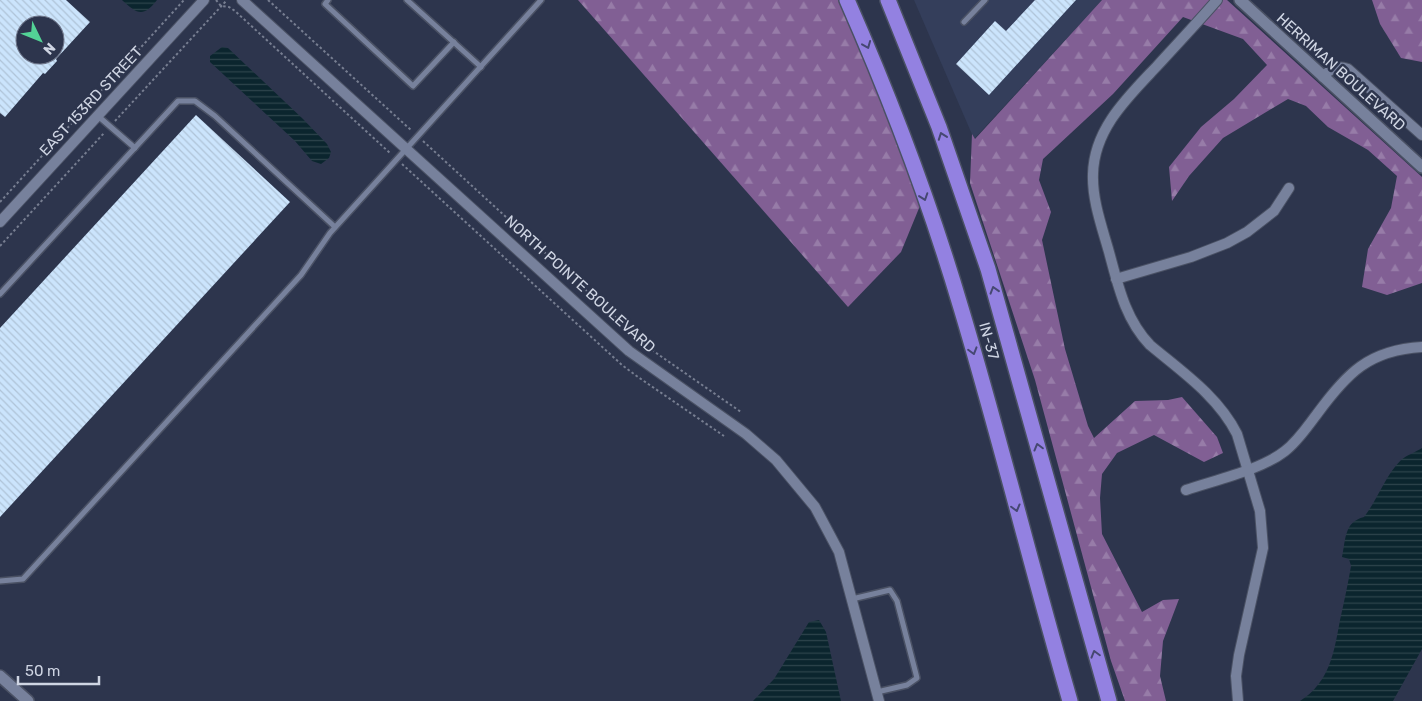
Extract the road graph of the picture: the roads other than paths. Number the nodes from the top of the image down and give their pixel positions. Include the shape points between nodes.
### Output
1 (204, 0) edge
2 (242, 0) edge
3 (328, 0) edge
4 (408, 0) edge
5 (541, 0) edge
6 (847, 0) edge
7 (888, 0) edge
8 (984, 0) edge
9 (1217, 0) edge
10 (1240, 0) edge
11 (964, 22) dead end
12 (454, 42) junction
13 (481, 67) junction
14 (1323, 76) junction
15 (98, 116) junction
16 (1422, 135) edge
17 (135, 148) junction
18 (407, 149) junction
19 (1422, 166) edge
20 (1289, 188) dead end
21 (0, 222) edge
22 (335, 227) junction
23 (1116, 279) junction
24 (0, 294) edge
25 (1422, 347) edge
26 (1248, 469) junction
27 (1186, 490) dead end
28 (0, 581) edge
29 (852, 599) junction
30 (0, 676) edge
31 (878, 696) edge
32 (28, 701) edge
33 (1070, 701) edge
34 (1108, 701) edge
35 (1238, 701) edge

1 - 15 street, EAST 153RD STREET
2 - 18 street, NORTH POINTE BOULEVARD
3 - 12 lane via 325,4 413,86
4 - 12 lane
5 - 13 lane
6 -> 33 highway, IN-37 via 904,141 945,257
34 -> 7 highway, IN-37 via 988,269 939,127
8 - 11 lane
9 - 23 street via 1120,107 1100,142 1094,162 1093,185
10 - 14 street, HERRIMAN BOULEVARD
12 - 13 lane
13 - 18 lane
14 - 16 street via 1333,68 1348,69
14 - 19 street, HERRIMAN BOULEVARD
15 - 17 lane
15 - 21 street, EAST 153RD STREET
17 - 22 lane via 178,101 195,100
17 - 24 lane
18 - 22 lane
18 - 29 street, NORTH POINTE BOULEVARD via 629,351 746,434 776,460 800,488 828,530 839,552
20 - 23 street via 1274,211 1227,243 1192,257
22 - 28 lane via 301,275 23,579
23 - 26 street via 1128,314 1143,338 1216,402 1227,417
25 - 26 street via 1388,352 1353,372 1294,444 1275,458
26 - 27 street
26 - 35 street via 1260,511 1264,548 1239,655 1236,676
29 - 31 street, NORTH POINTE BOULEVARD
29 - 31 lane via 890,590 897,601 915,668 917,678 914,682
30 - 32 street

